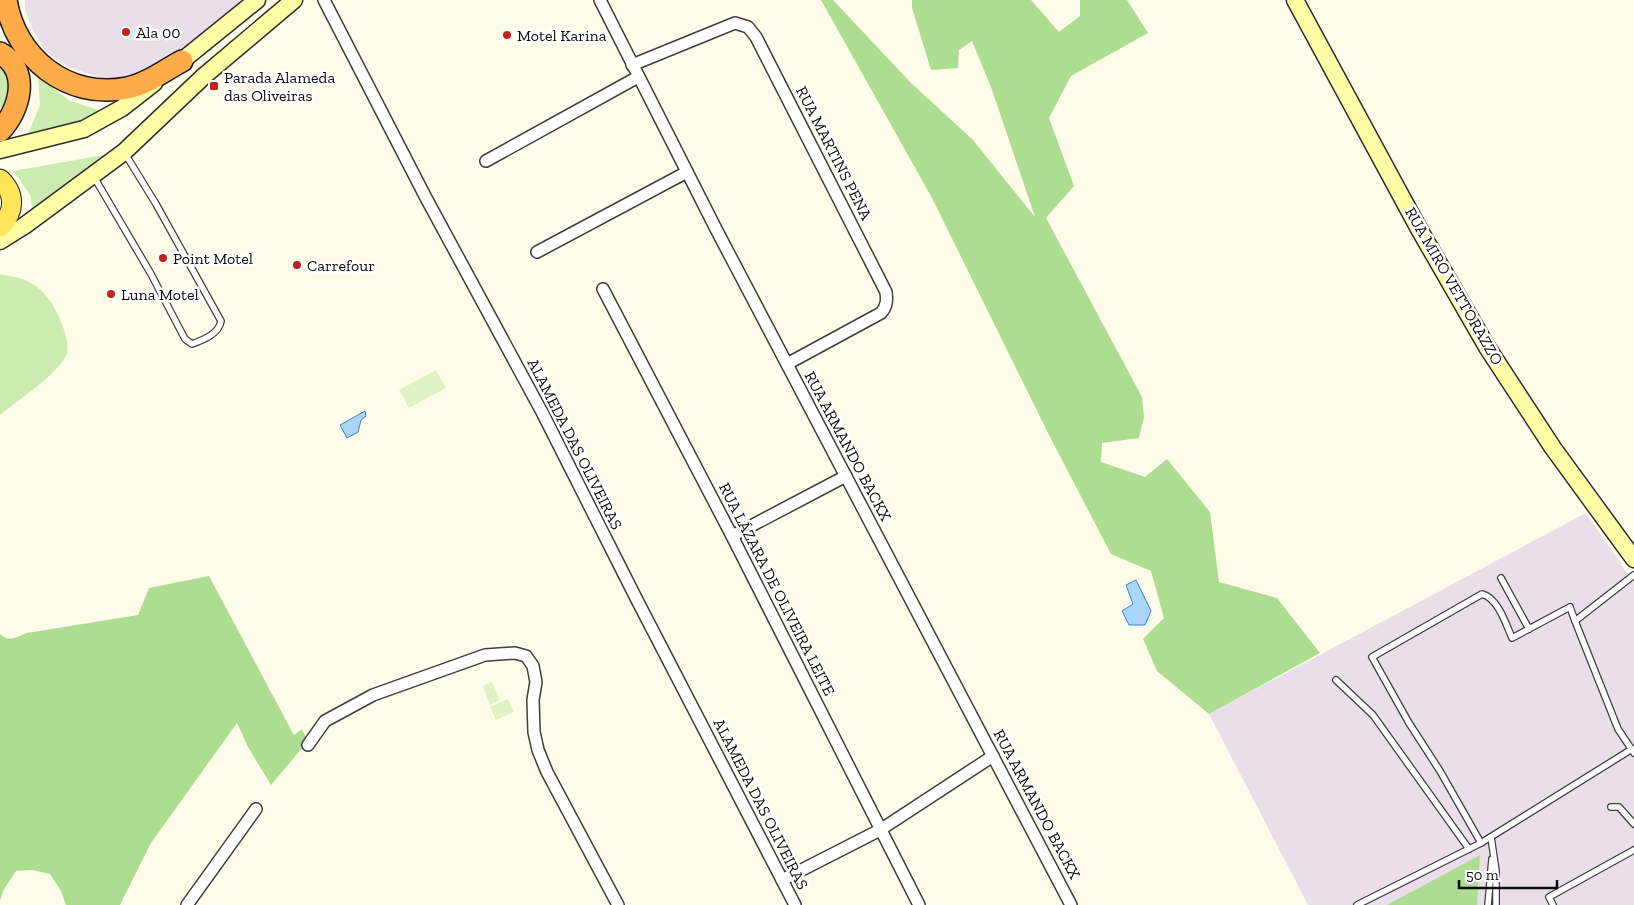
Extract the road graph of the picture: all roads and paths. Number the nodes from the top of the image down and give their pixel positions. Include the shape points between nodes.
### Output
1 (6, 0) edge
2 (257, 0) edge
3 (294, 0) edge
4 (324, 0) edge
5 (600, 0) edge
6 (1295, 0) edge
7 (0, 53) edge
8 (182, 61) junction
9 (632, 65) junction
10 (638, 77) junction
11 (0, 131) edge
12 (0, 150) edge
13 (124, 152) junction
14 (486, 161) dead end
15 (687, 172) junction
16 (93, 175) junction
17 (0, 178) edge
18 (0, 227) edge
19 (0, 241) edge
20 (537, 252) dead end
21 (603, 289) dead end
22 (787, 364) junction
23 (846, 476) junction
24 (732, 536) junction
25 (1634, 558) edge
26 (1634, 575) edge
27 (1501, 578) dead end
28 (1575, 622) junction
29 (1529, 630) junction
30 (1336, 680) dead end
31 (308, 745) dead end
32 (1633, 751) edge
33 (993, 756) junction
34 (1611, 807) dead end
35 (256, 809) dead end
36 (1634, 824) edge
37 (880, 830) junction
38 (1490, 837) junction
39 (1481, 843) junction
40 (1469, 849) junction
41 (1634, 850) edge
42 (1492, 854) junction
43 (782, 880) junction
44 (791, 904) edge
45 (188, 905) edge
46 (618, 905) edge
47 (919, 905) edge
48 (1071, 905) edge
49 (1357, 905) edge
50 (1488, 905) edge
51 (1496, 905) edge
52 (1553, 905) edge

1 - 8 highway via 13,27 28,53 43,67 72,83 100,89 129,87
2 - 8 main road
3 - 13 main road via 204,76
4 - 43 street, ALAMEDA DAS OLIVEIRAS via 543,414
5 - 9 street, RUA ARMANDO BACKX
6 - 25 main road, RUA MIRO VETTORAZZO via 1487,347 1553,448
7 - 11 highway via 10,61 19,76 20,89 13,114
8 - 12 main road via 122,108 94,124 73,133
9 - 10 street, RUA ARMANDO BACKX
9 - 22 street, RUA MARTINS PENA via 735,23 748,27 756,37 886,292 887,301 881,312
10 - 14 street
10 - 15 street, RUA ARMANDO BACKX
13 - 16 main road
13 - 16 lane via 221,321 220,327 211,335 192,344 185,339
15 - 20 street
15 - 22 street, RUA ARMANDO BACKX
16 - 19 main road
17 - 18 main road via 10,193 12,208
21 - 24 street, RUA LÁZARA DE OLIVEIRA LEITE
22 - 23 street, RUA ARMANDO BACKX
23 - 24 street
23 - 33 street, RUA ARMANDO BACKX
24 - 37 street, RUA LÁZARA DE OLIVEIRA LEITE
26 - 28 lane
27 - 29 lane
28 - 29 lane via 1570,607
28 - 32 lane via 1618,729
29 - 39 lane via 1512,638 1495,605 1482,594 1372,657
30 - 40 lane via 1373,715
31 - 46 street via 325,721 373,695 485,655 515,653 526,656 533,666 536,682 533,700 538,750
32 - 38 lane
33 - 37 street
33 - 48 street, RUA ARMANDO BACKX
34 - 36 lane via 1619,807
35 - 45 street
37 - 43 street
37 - 47 street, RUA LÁZARA DE OLIVEIRA LEITE
38 - 39 lane
38 - 42 lane
39 - 40 lane
40 - 49 lane
41 - 52 lane via 1549,897
42 - 50 lane
42 - 51 lane via 1496,871
43 - 44 street, ALAMEDA DAS OLIVEIRAS

